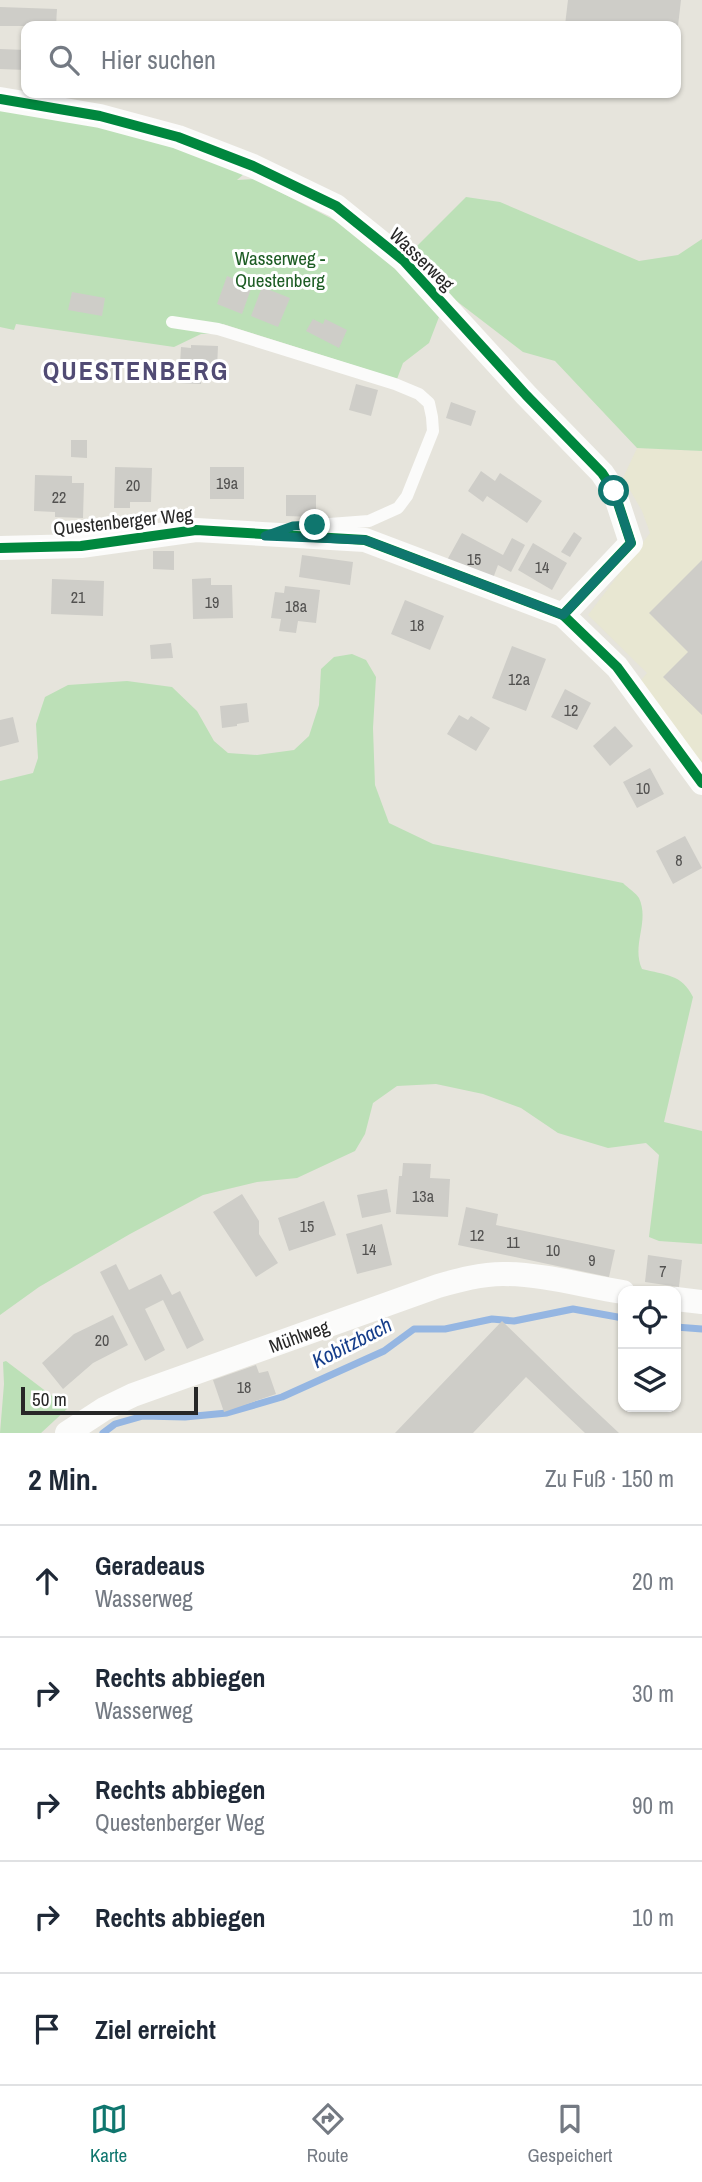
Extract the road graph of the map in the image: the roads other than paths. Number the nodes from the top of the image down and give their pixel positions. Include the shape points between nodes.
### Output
1 (0, 99) edge
2 (172, 322) dead end
3 (265, 536) junction
4 (0, 548) edge
5 (563, 615) junction
6 (702, 783) edge
7 (618, 1291) edge
8 (681, 1300) edge
9 (702, 1302) edge
10 (67, 1433) edge

1 - 5 street, Wasserweg via 178,137 253,166 336,206 403,260 614,491 631,543
2 - 3 lane via 218,329 395,384 429,403 433,431 398,509 369,521 293,526
3 - 4 street, Questenberger Weg via 196,530 81,546
3 - 5 street, Questenberger Weg via 365,540
5 - 6 street, Questenberger Weg via 617,667
7 - 10 street, Mühlweg via 502,1274 438,1286 133,1395
8 - 9 street

